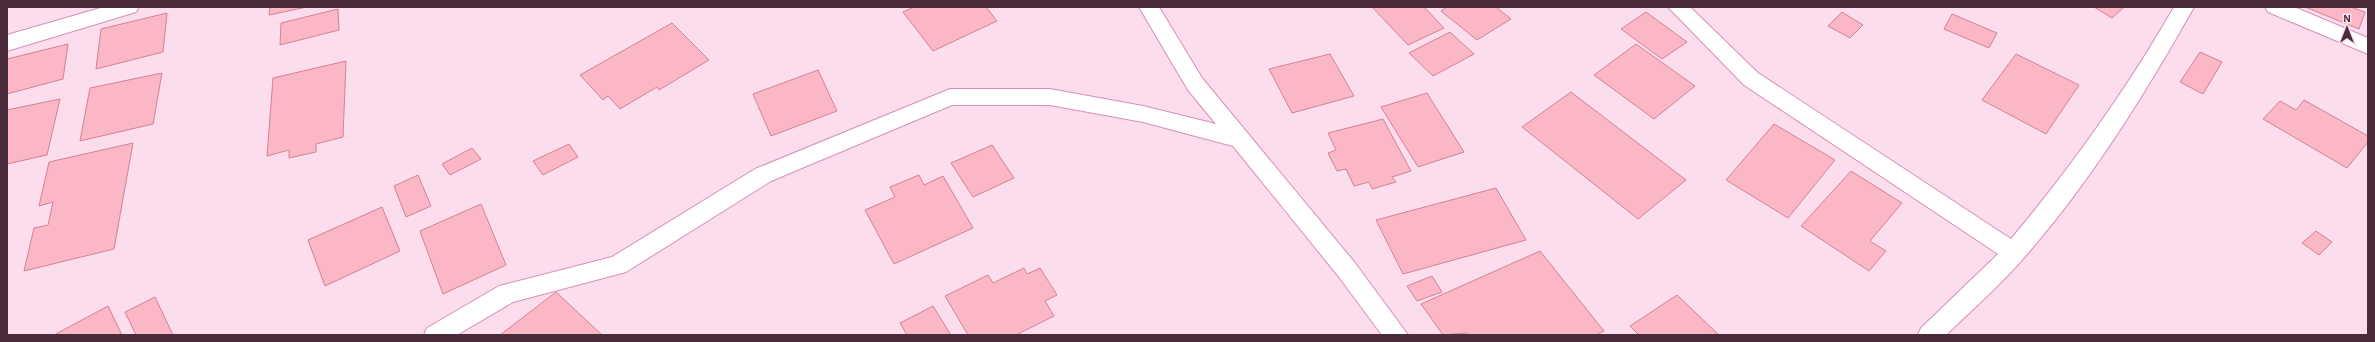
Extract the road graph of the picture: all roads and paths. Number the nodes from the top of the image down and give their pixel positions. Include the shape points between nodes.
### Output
1 (129, 7) edge
2 (1149, 7) edge
3 (1678, 7) edge
4 (2184, 7) edge
5 (2276, 7) edge
6 (7, 43) edge
7 (2368, 46) edge
8 (1240, 139) junction
9 (2014, 253) junction
10 (436, 335) edge
11 (1396, 335) edge
12 (1930, 335) edge

1 - 6 street
2 - 8 street via 1195,84
3 - 9 street via 1751,79
4 - 9 street via 2157,55 2086,159
5 - 7 street
8 - 10 street via 1143,114 1050,97 950,97 763,175 618,265 507,293
8 - 11 street via 1347,270
9 - 12 street

